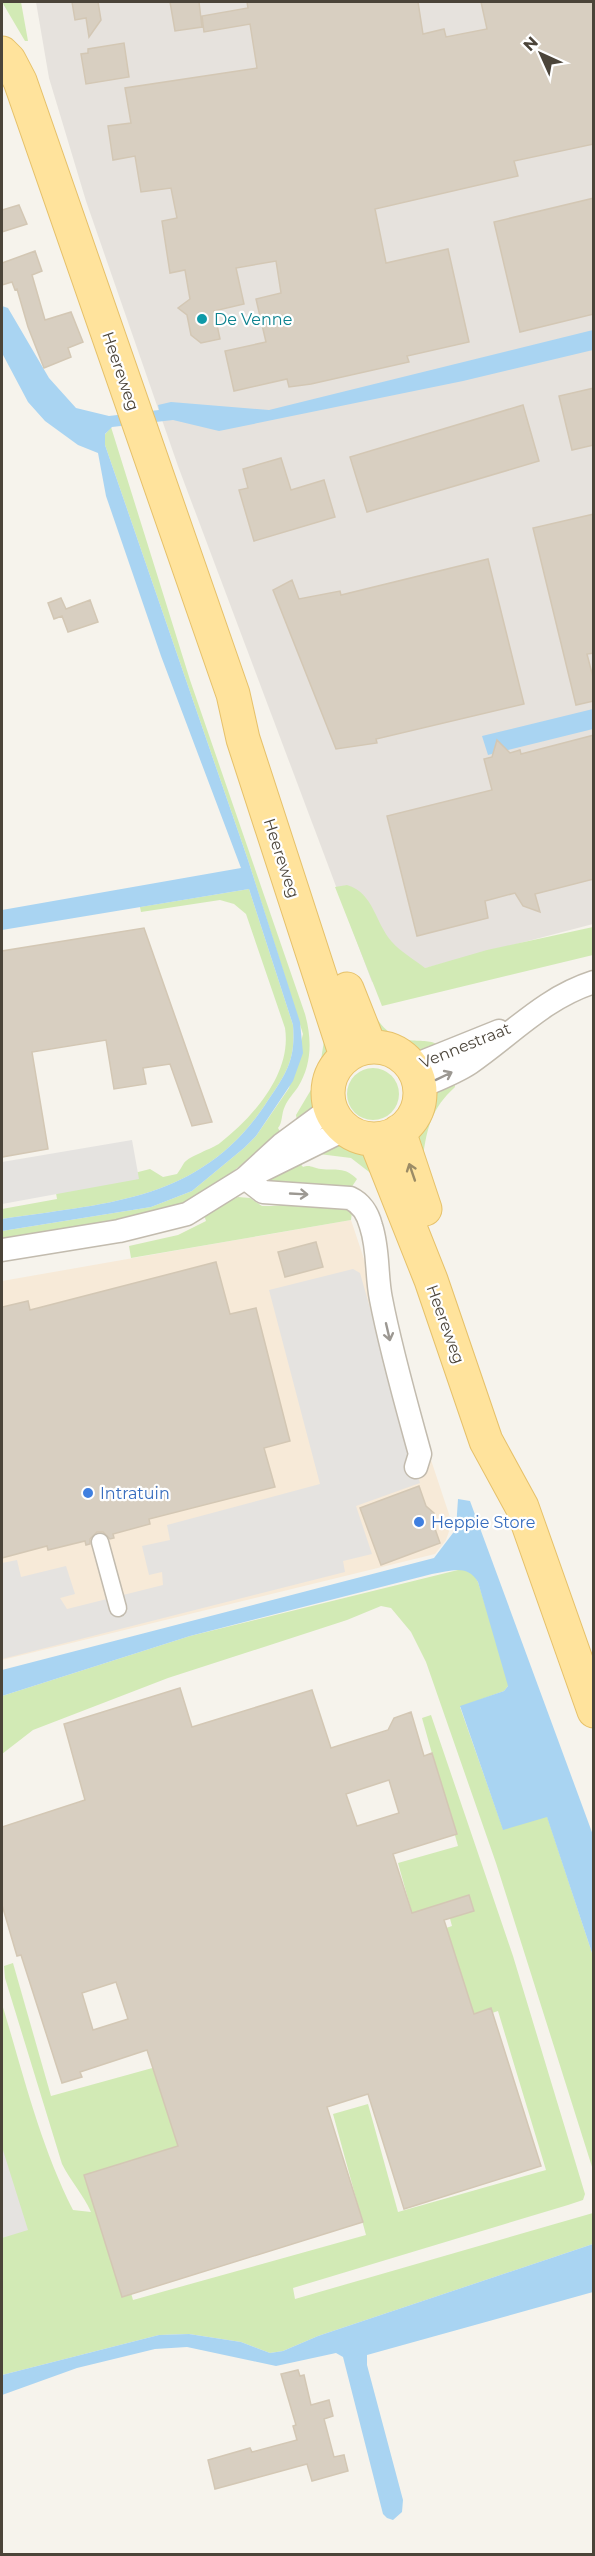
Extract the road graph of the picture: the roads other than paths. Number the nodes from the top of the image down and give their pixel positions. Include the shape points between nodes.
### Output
1 (4, 47) edge
2 (594, 982) edge
3 (358, 1052) junction
4 (416, 1077) junction
5 (363, 1127) junction
6 (245, 1178) junction
7 (2, 1250) edge
8 (416, 1467) dead end
9 (100, 1542) dead end
10 (118, 1608) dead end
11 (594, 1711) edge

1 - 3 main road, Heereweg via 20,81 233,694 256,735
2 - 4 street, Vennestraat via 553,999 469,1064
3 - 4 main road via 394,1051
3 - 5 main road via 330,1080
4 - 5 main road via 420,1098 413,1117
5 - 6 street via 282,1144
5 - 11 main road, Heereweg via 517,1469 522,1507
6 - 7 street via 187,1214 156,1224
6 -> 8 street via 263,1192 350,1198 371,1223 380,1296 420,1454
9 - 10 street

